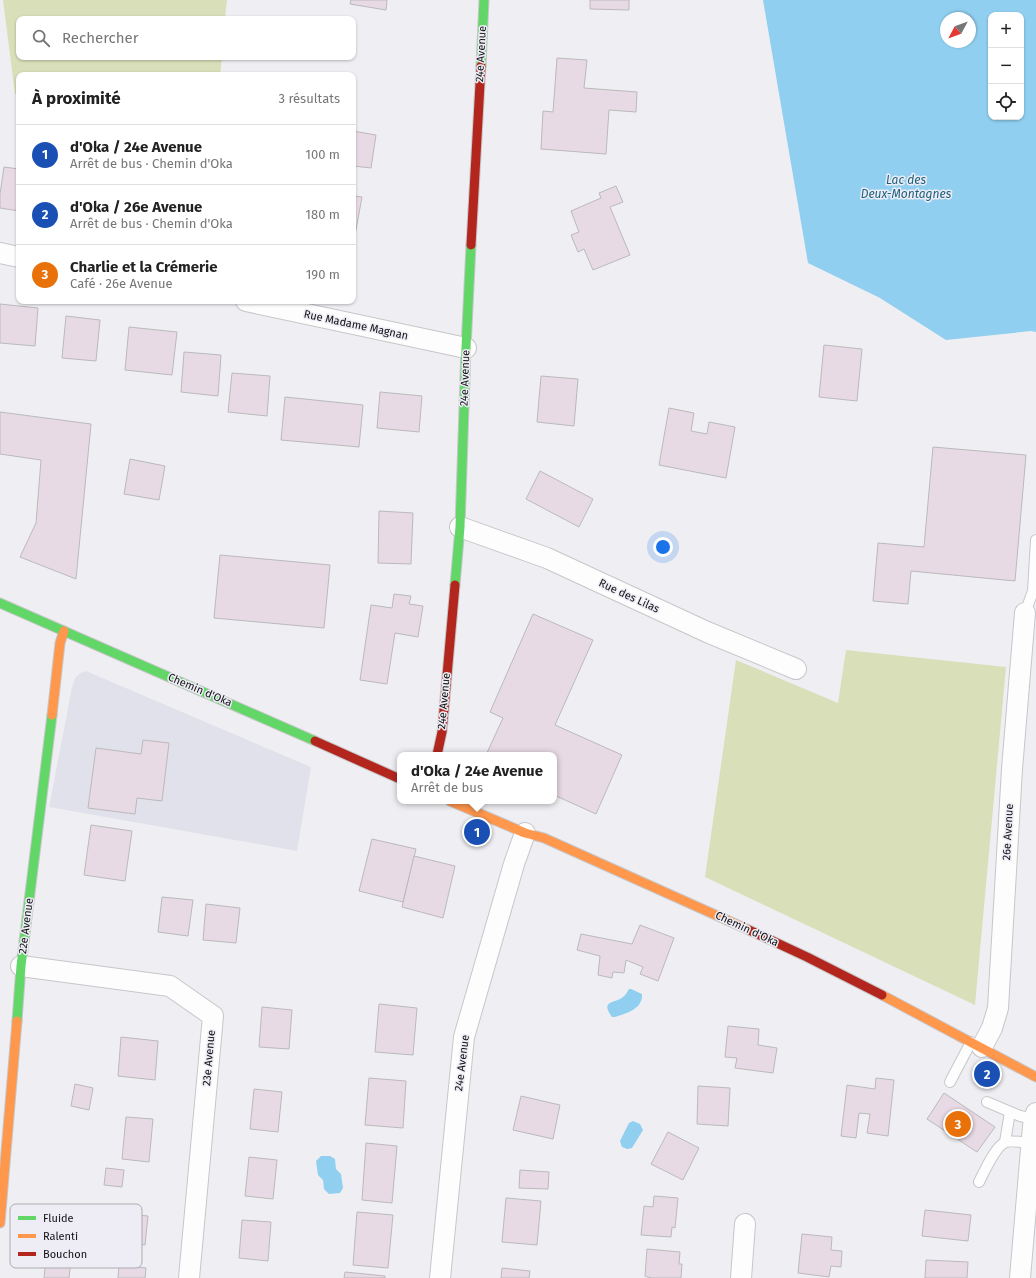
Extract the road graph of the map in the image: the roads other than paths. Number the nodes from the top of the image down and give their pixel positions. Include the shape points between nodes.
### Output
1 (484, 0) edge
2 (0, 253) edge
3 (16, 256) edge
4 (260, 304) edge
5 (466, 348) junction
6 (460, 527) junction
7 (1036, 540) edge
8 (0, 603) edge
9 (1025, 613) joint
10 (64, 631) junction
11 (796, 669) dead end
12 (438, 752) edge
13 (397, 778) edge
14 (457, 804) edge
15 (525, 833) junction
16 (22, 966) junction
17 (976, 1044) junction
18 (1036, 1077) edge
19 (950, 1082) dead end
20 (986, 1102) dead end
21 (1010, 1112) junction
22 (1035, 1116) edge
23 (1005, 1142) junction
24 (1031, 1143) junction
25 (979, 1182) dead end
26 (0, 1223) edge
27 (746, 1224) dead end
28 (189, 1278) edge
29 (440, 1278) edge
30 (741, 1278) edge
31 (1020, 1278) edge

1 - 5 street, 24e Avenue
2 - 3 street
4 - 5 street, Rue Madame Magnan
5 - 6 street, 24e Avenue
6 - 11 street, Rue des Lilas via 547,558 707,632
6 - 12 street, 24e Avenue via 442,732
7 - 9 lane via 1033,591
8 - 10 street, Chemin d'Oka
9 - 17 street, 26e Avenue via 1012,769 998,1008 992,1028
10 - 13 street, Chemin d'Oka
10 - 16 street, 22e Avenue via 56,665
14 - 15 street, Chemin d'Oka
15 - 17 street, Chemin d'Oka via 544,838 732,922
15 - 29 street, 24e Avenue via 464,1037
16 - 26 street, 22e Avenue
16 - 28 street, 23e Avenue via 170,986 213,1016
17 - 18 street, Chemin d'Oka
17 - 19 lane
20 - 21 lane
21 - 22 lane
21 - 23 lane
22 - 24 street
23 - 24 lane
23 - 25 lane via 999,1147
24 - 31 street
27 - 30 street

